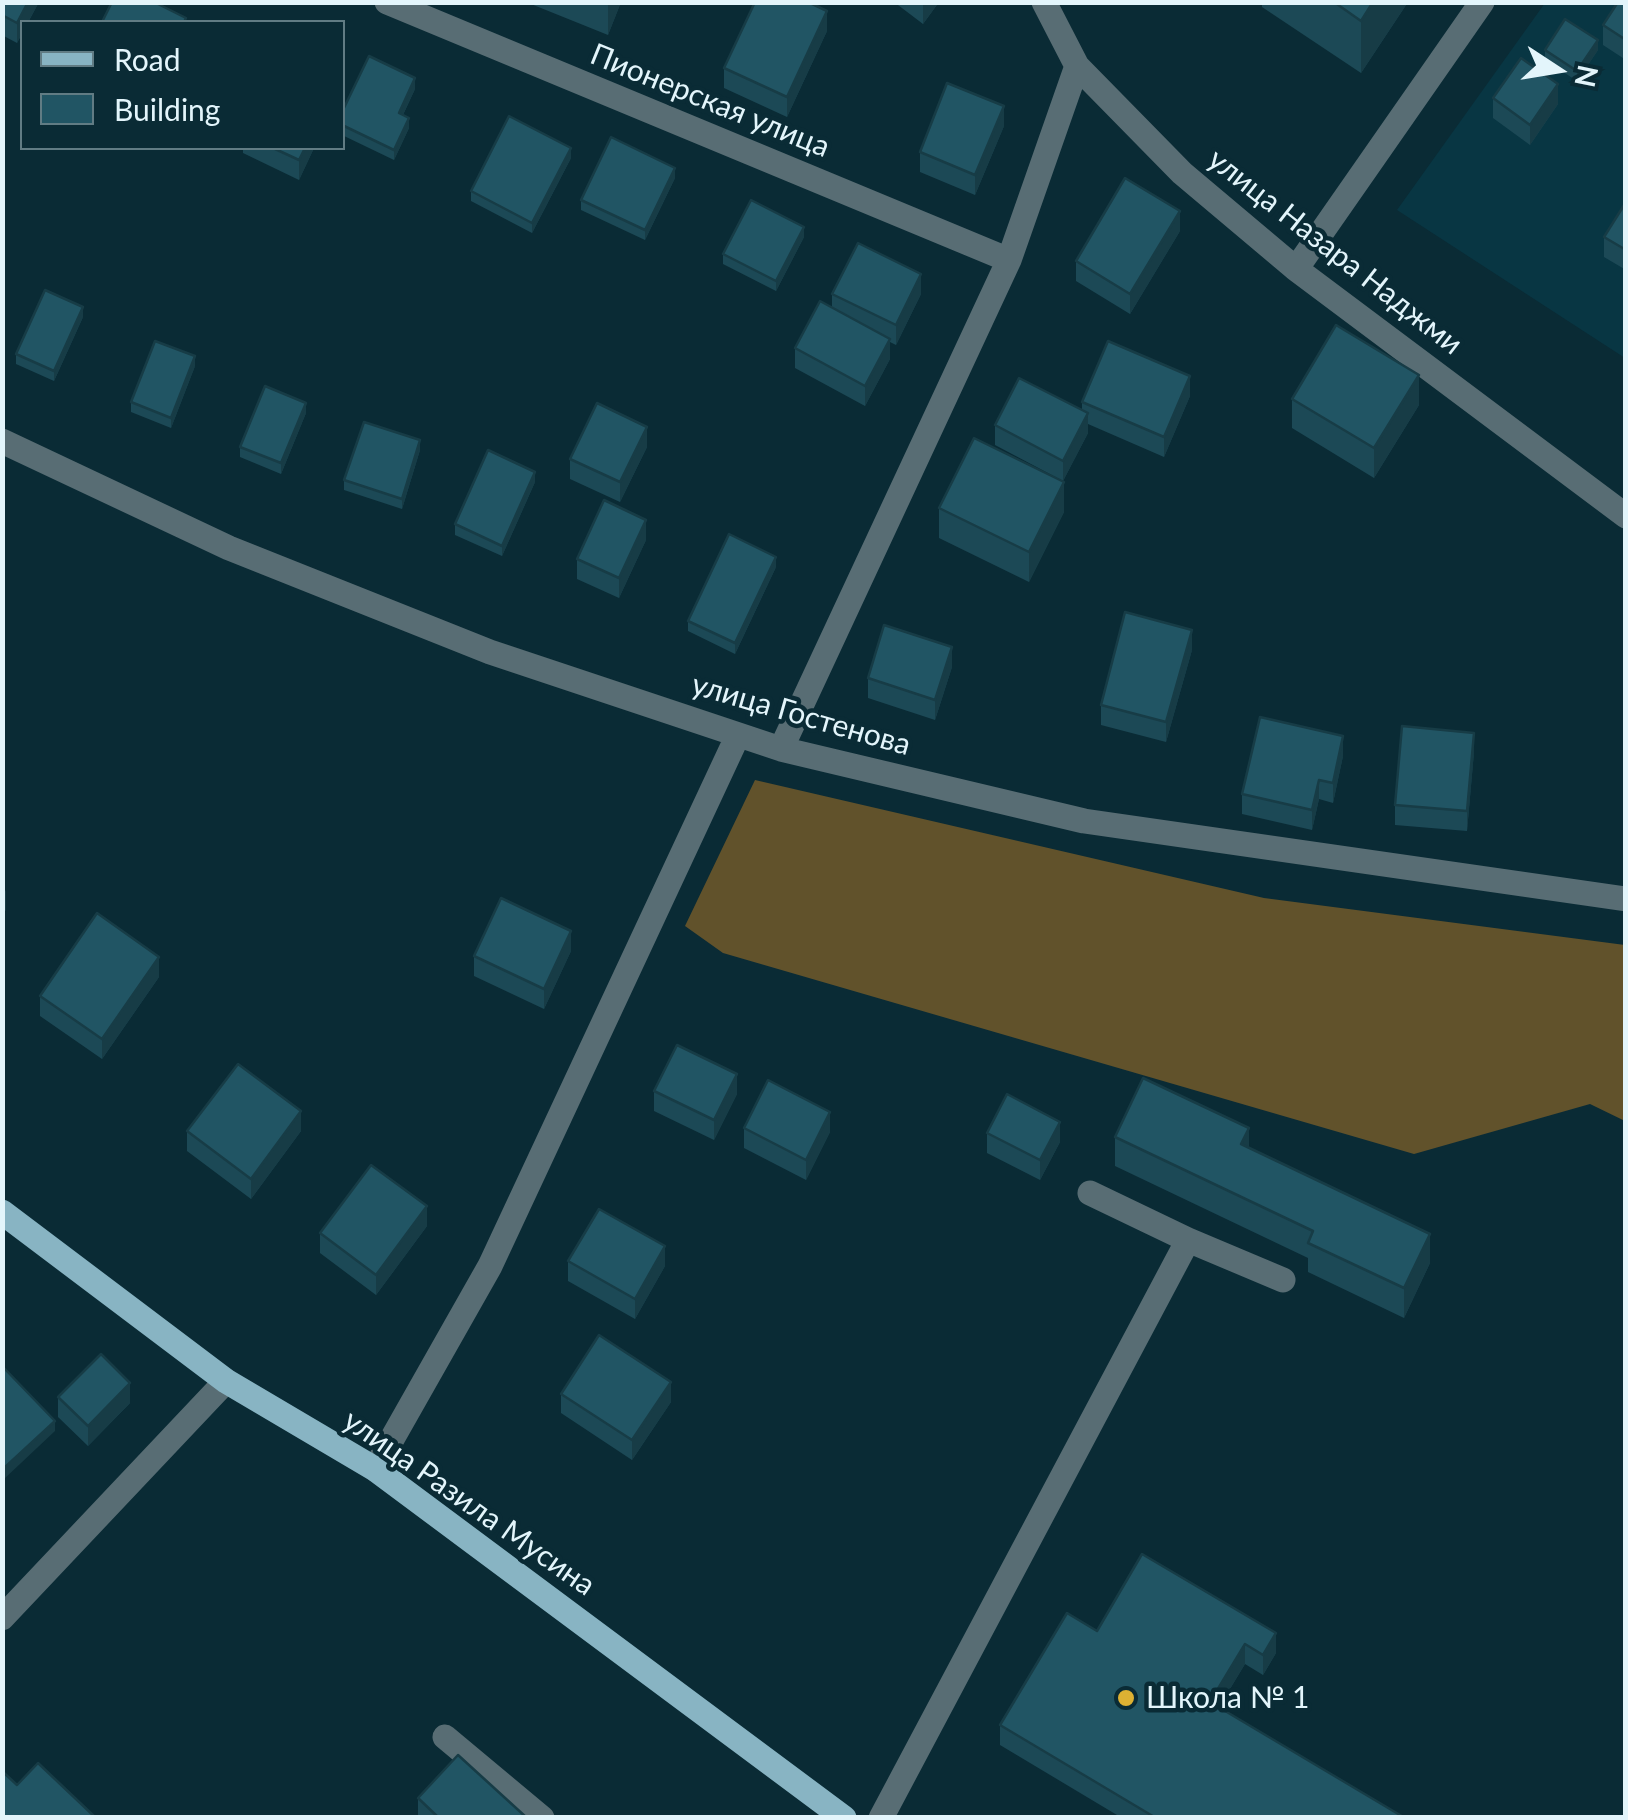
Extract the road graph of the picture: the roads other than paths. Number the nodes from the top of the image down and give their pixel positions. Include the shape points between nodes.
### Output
1 (387, 2) edge
2 (1044, 2) edge
3 (1482, 2) edge
4 (1077, 66) junction
5 (1009, 260) junction
6 (1296, 269) junction
7 (2, 441) edge
8 (1626, 516) edge
9 (738, 735) junction
10 (781, 749) junction
11 (1626, 899) edge
12 (1090, 1194) dead end
13 (2, 1212) edge
14 (1188, 1240) junction
15 (1283, 1280) dead end
16 (226, 1381) junction
17 (375, 1469) junction
18 (2, 1618) edge
19 (445, 1737) dead end
20 (542, 1818) edge
21 (844, 1818) edge
22 (881, 1818) edge

1 - 5 street, Пионерская улица
2 - 4 street, улица Назара Наджми
3 - 6 street
4 - 5 street
4 - 6 street, улица Назара Наджми via 1182,173
5 - 10 street
6 - 8 street, улица Назара Наджми
7 - 9 street, улица Гостенова via 246,555 490,652
9 - 10 street, улица Гостенова
9 - 17 street via 490,1266
10 - 11 street, улица Гостенова via 1084,821
12 - 14 street
13 - 16 main road, улица Разила Мусина
14 - 15 street
14 - 22 street
16 - 17 main road, улица Разила Мусина
16 - 18 street
17 - 21 main road, улица Разила Мусина
19 - 20 street

